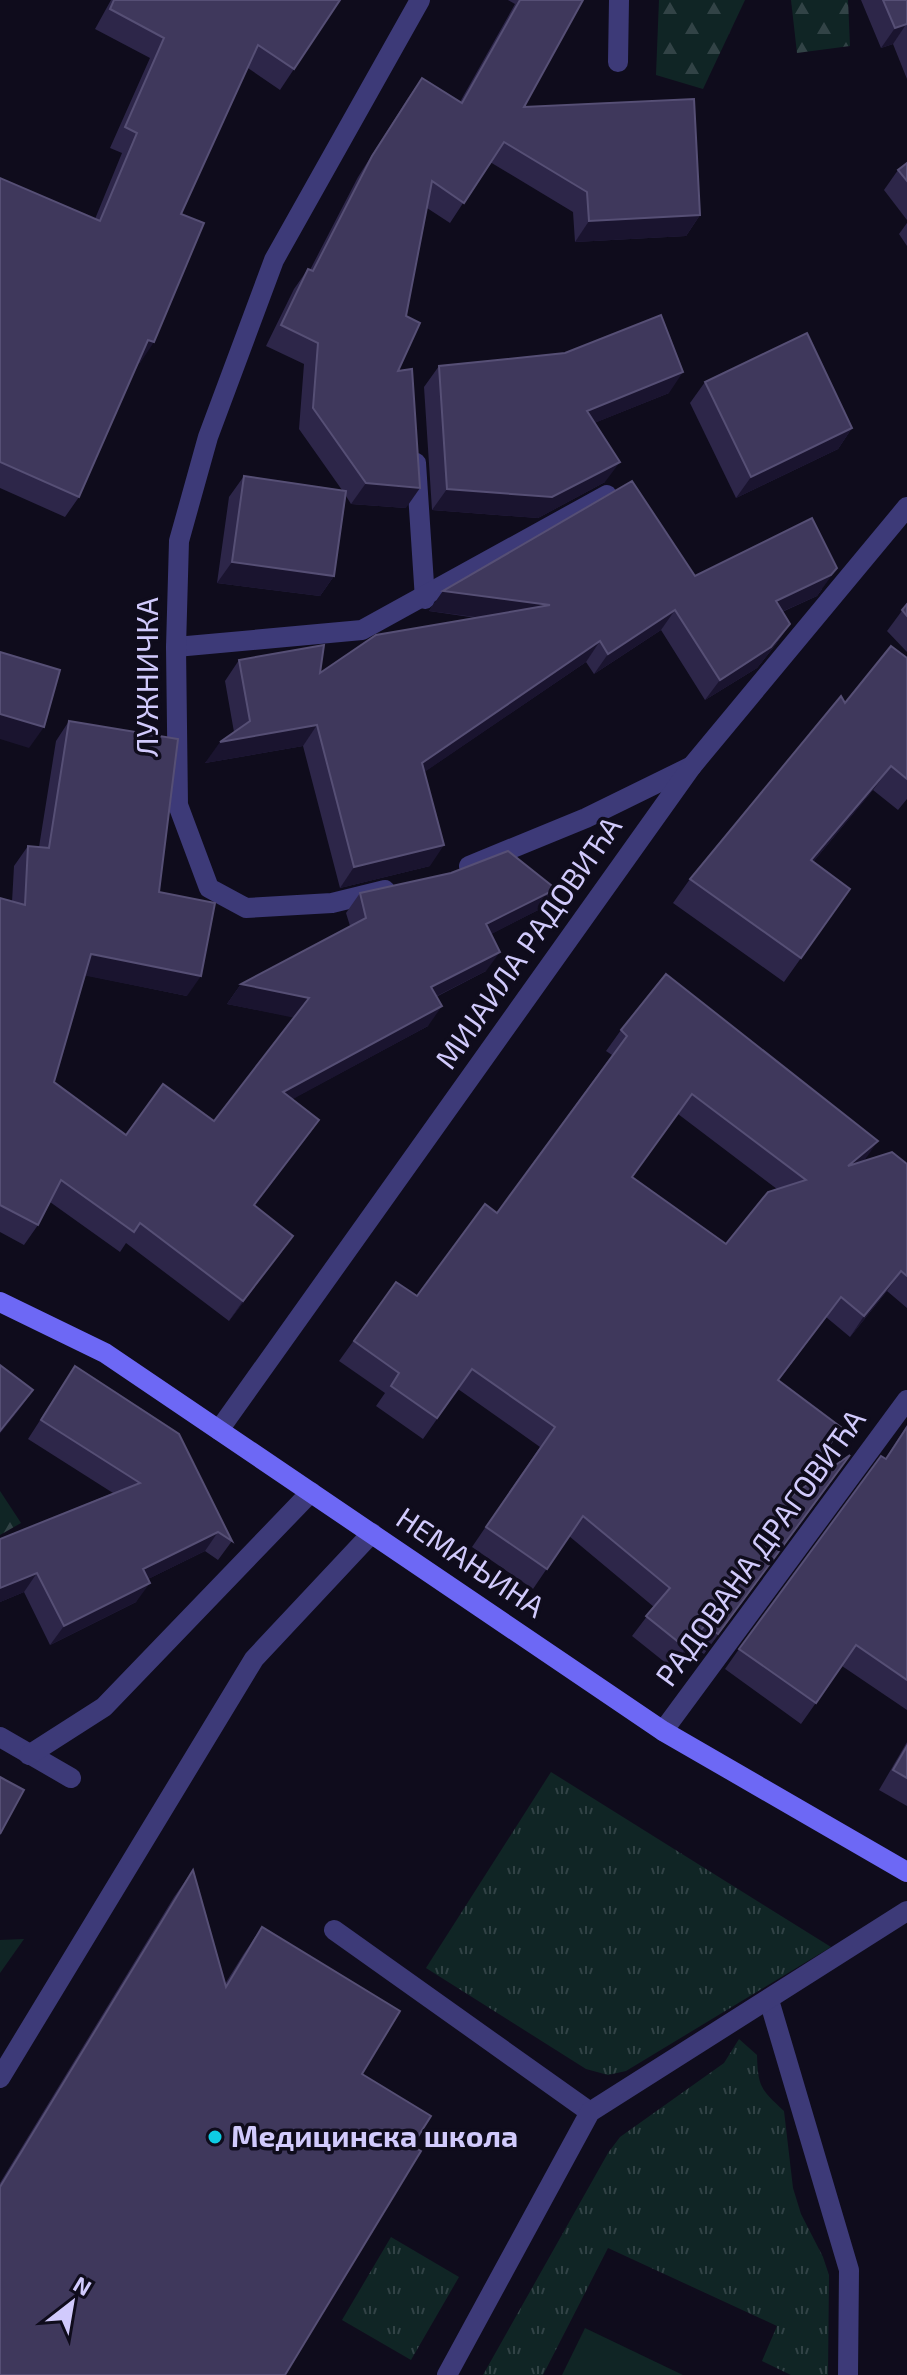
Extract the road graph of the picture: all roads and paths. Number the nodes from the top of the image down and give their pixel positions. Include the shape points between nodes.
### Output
1 (420, 0) edge
2 (619, 0) edge
3 (618, 62) dead end
4 (415, 446) edge
5 (607, 495) edge
6 (907, 507) edge
7 (425, 599) junction
8 (176, 647) junction
9 (692, 766) junction
10 (454, 873) edge
11 (408, 884) edge
12 (0, 1302) edge
13 (907, 1400) edge
14 (219, 1430) junction
15 (311, 1492) junction
16 (372, 1533) junction
17 (663, 1731) junction
18 (0, 1737) edge
19 (29, 1755) junction
20 (71, 1778) dead end
21 (907, 1872) edge
22 (907, 1911) edge
23 (334, 1930) dead end
24 (769, 2000) junction
25 (0, 2078) edge
26 (590, 2112) junction
27 (447, 2375) edge
28 (848, 2375) edge

1 - 8 street, ЛУЖНИЧКА via 274,260 239,346 179,541
2 - 3 street
4 - 7 street
5 - 7 street
6 - 9 street, МИЈАИЛА РАДОВИЋА
7 - 8 street via 362,630
8 - 11 street, ЛУЖНИЧКА via 178,805 209,888 246,908 332,903
9 - 10 street
9 - 14 street, МИЈАИЛА РАДОВИЋА
12 - 14 main road, НЕМАЊИНА via 79,1337
13 - 17 street, РАДОВАНА ДРАГОВИЋА
14 - 15 main road, НЕМАЊИНА
15 - 16 main road, НЕМАЊИНА
15 - 19 street via 104,1707
16 - 17 main road, НЕМАЊИНА
16 - 25 street via 254,1659
17 - 21 main road, НЕМАЊИНА
18 - 19 street
19 - 20 street
22 - 24 street
23 - 26 street
24 - 26 street
24 - 28 street via 849,2270
26 - 27 street

